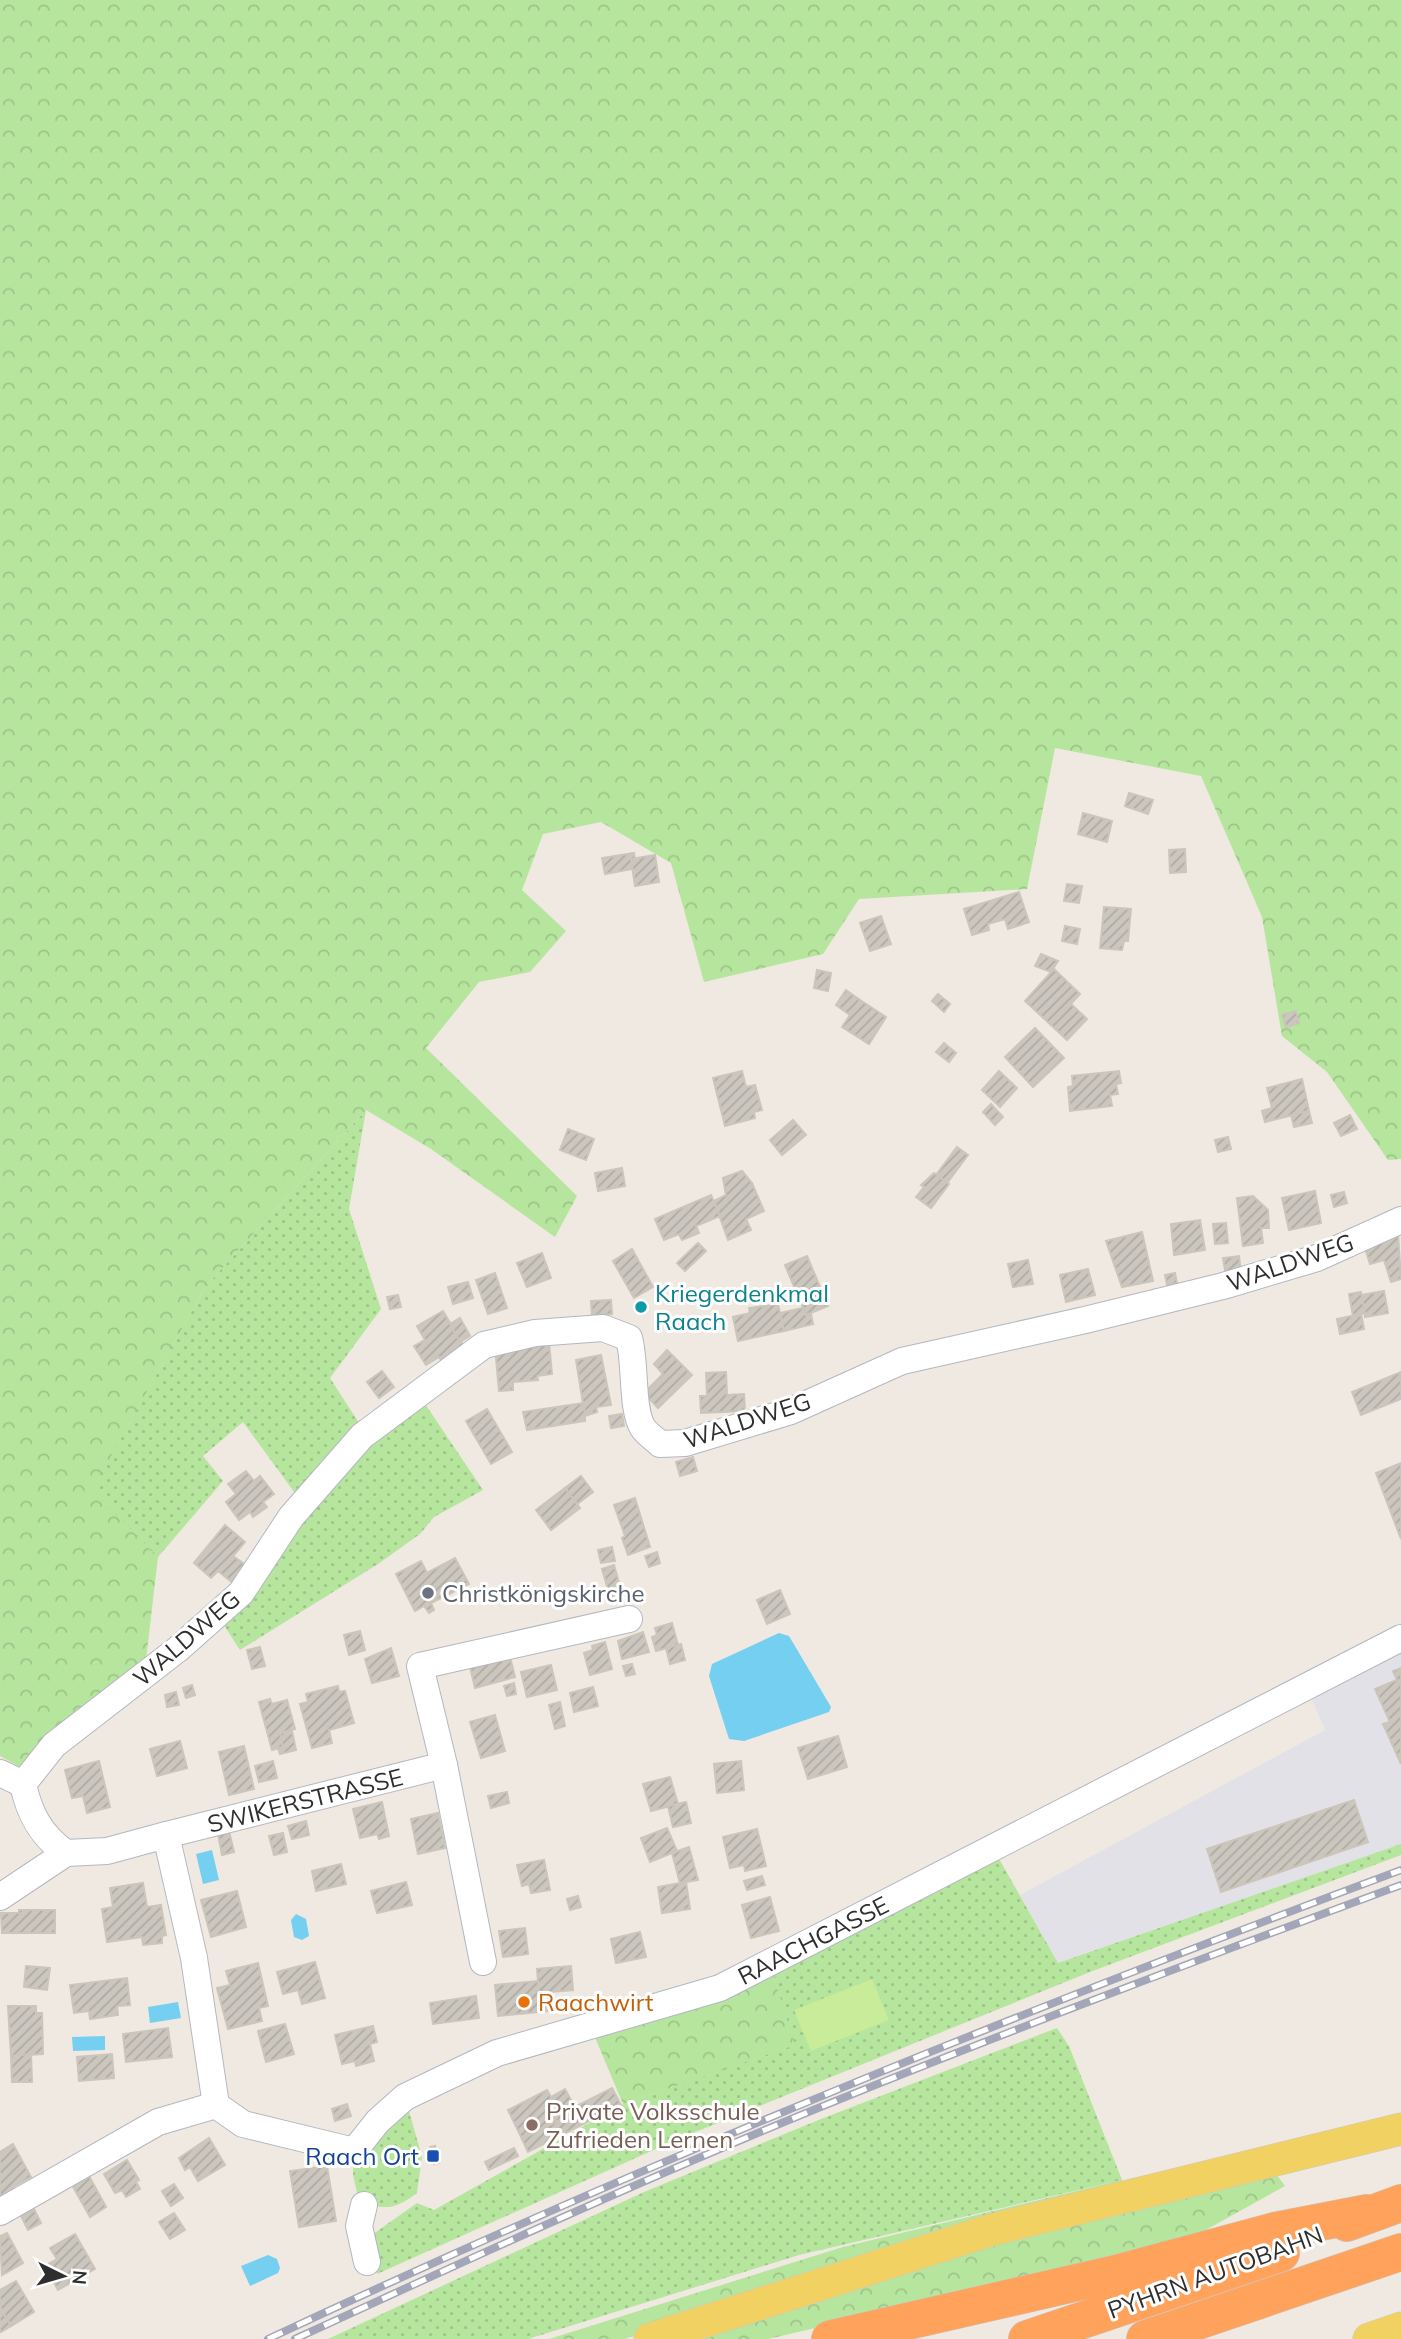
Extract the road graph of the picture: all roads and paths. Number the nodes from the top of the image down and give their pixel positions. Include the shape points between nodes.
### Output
1 (1401, 1220) edge
2 (629, 1619) dead end
3 (1401, 1638) edge
4 (444, 1765) junction
5 (11, 1778) edge
6 (166, 1835) junction
7 (66, 1853) junction
8 (0, 1897) edge
9 (484, 1962) dead end
10 (216, 2105) junction
11 (1401, 2129) edge
12 (364, 2205) dead end
13 (1384, 2208) edge
14 (0, 2212) edge
15 (1401, 2252) edge
16 (367, 2262) dead end
17 (1401, 2328) edge
18 (650, 2339) edge
19 (830, 2339) edge
20 (1027, 2339) edge
21 (1145, 2339) edge
22 (1369, 2339) edge

1 - 5 street, WALDWEG via 1317,1258 1223,1286 902,1361 791,1411 685,1443 660,1444 642,1428 629,1338 603,1328 535,1333 484,1345 362,1436 291,1517 241,1592 178,1649
2 - 4 street via 419,1666
3 - 10 street, RAACHGASSE via 720,1987 497,2053 428,2086 396,2105 354,2151 243,2123
4 - 6 street, SWIKERSTRASSE
4 - 9 street
5 - 7 street via 49,1842
6 - 7 street, SWIKERSTRASSE via 107,1851
6 - 10 street
7 - 8 street
10 - 14 street via 158,2122
11 - 18 main road via 991,2230
12 - 16 street via 359,2226
13 - 19 highway
13 - 20 highway, PYHRN AUTOBAHN via 1280,2253
15 - 21 highway, PYHRN AUTOBAHN
17 - 22 main road

